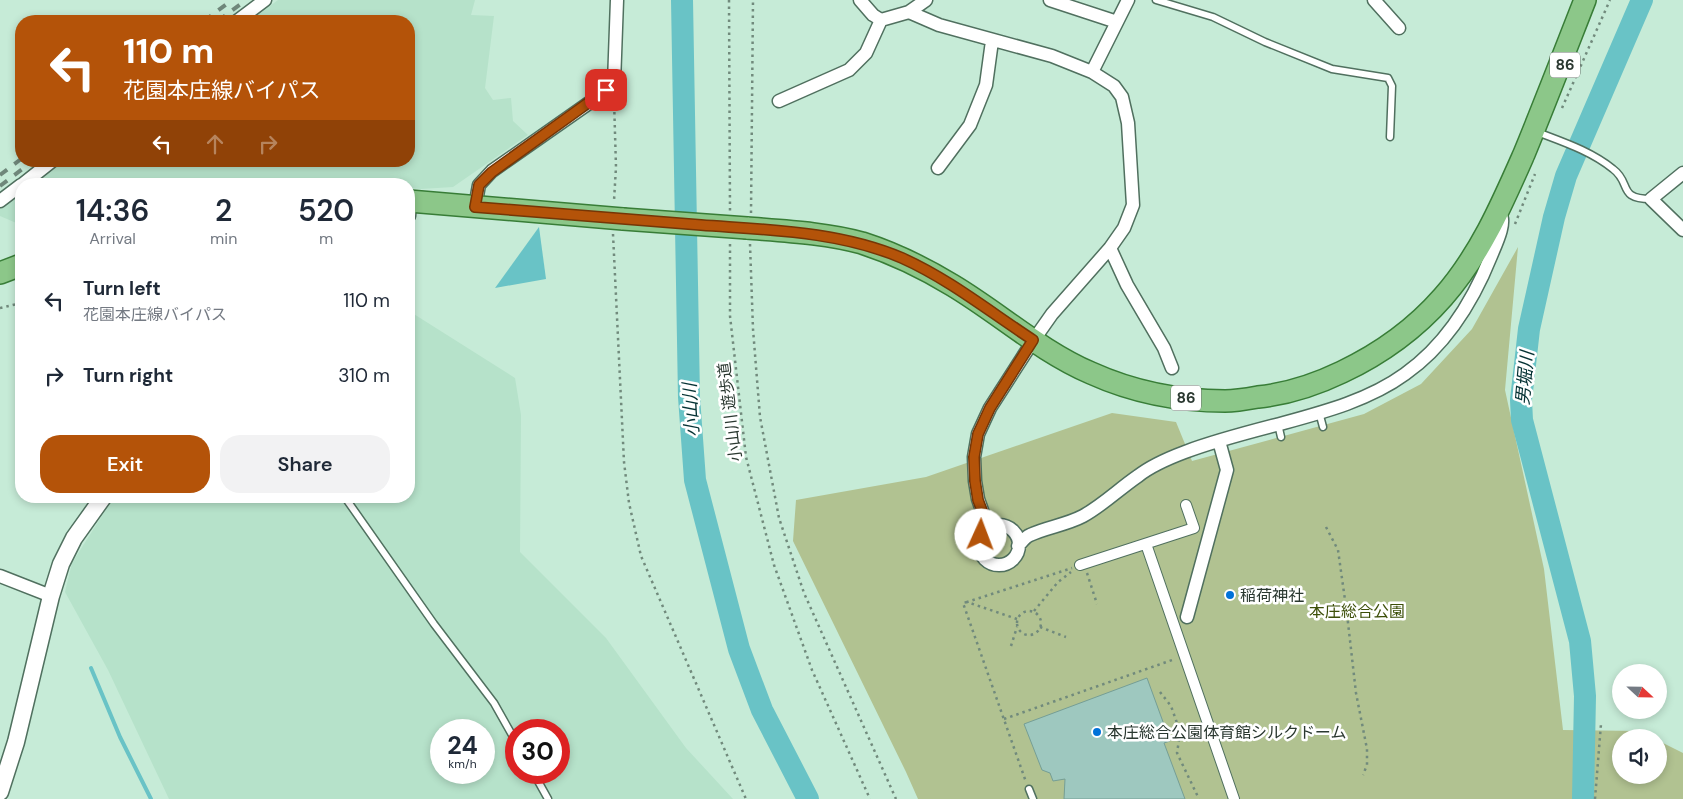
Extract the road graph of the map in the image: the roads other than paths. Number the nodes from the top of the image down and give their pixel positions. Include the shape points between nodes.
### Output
1 (265, 0) edge
2 (617, 0) edge
3 (860, 0) edge
4 (926, 0) edge
5 (1050, 0) edge
6 (1128, 0) edge
7 (1156, 0) edge
8 (1374, 0) edge
9 (1585, 0) edge
10 (1596, 0) edge
11 (909, 12) junction
12 (245, 15) edge
13 (881, 20) junction
14 (1117, 22) junction
15 (1399, 28) dead end
16 (992, 40) junction
17 (1092, 72) junction
18 (779, 101) dead end
19 (1534, 130) junction
20 (1390, 137) dead end
21 (44, 167) edge
22 (938, 168) dead end
23 (1683, 173) edge
24 (30, 178) edge
25 (15, 189) edge
26 (1651, 199) junction
27 (0, 201) edge
28 (415, 206) edge
29 (475, 207) junction
30 (1498, 212) junction
31 (1683, 230) edge
32 (1110, 248) junction
33 (15, 267) edge
34 (0, 273) edge
35 (1033, 340) junction
36 (1172, 368) dead end
37 (1319, 412) junction
38 (1278, 424) junction
39 (1323, 427) dead end
40 (1281, 437) dead end
41 (1219, 440) junction
42 (98, 503) edge
43 (349, 503) edge
44 (1186, 505) dead end
45 (984, 516) junction
46 (998, 525) junction
47 (981, 535) junction
48 (1021, 538) junction
49 (1146, 544) junction
50 (1082, 565) road end
51 (0, 576) edge
52 (51, 596) junction
53 (1187, 617) dead end
54 (505, 722) edge
55 (540, 784) edge
56 (1029, 789) road end
57 (0, 792) edge
58 (548, 799) edge
59 (1033, 799) edge
60 (1234, 799) edge

1 - 12 street
2 - 29 street via 614,83 492,172 479,185
3 - 13 street
4 - 11 street
5 - 14 street
6 - 14 street
7 - 20 lane via 1213,17 1332,69 1388,78 1392,86
8 - 15 street
9 - 19 main road, 86
10 - 19 main road, 86
11 - 13 street
11 - 16 street via 939,25
13 - 18 street via 866,53 850,70
14 - 17 street
16 - 17 street via 1052,56
16 - 22 street via 986,86 970,125
17 - 32 street via 1114,86 1122,97 1128,123 1133,205 1124,228
19 - 26 lane via 1591,154 1620,174 1626,190 1637,199
19 - 30 main road, 86
21 - 24 street
23 - 26 street
25 - 27 street
26 - 31 street
28 - 29 main road, 86
29 - 35 main road, 86, bridge via 740,228 825,236 861,243 902,258 952,285
30 - 35 main road, 86 via 1466,268 1442,299 1403,336 1365,361 1320,382 1281,394 1226,401 1177,398 1132,389 1091,373
30 - 37 street via 1503,223 1482,279 1463,314 1436,346 1406,374 1382,388
32 - 35 street
32 - 36 street
33 - 34 main road
35 - 45 street via 990,408 978,434 974,457 975,481
37 - 38 street
37 - 39 lane
38 - 40 lane
38 - 41 street
41 - 48 street via 1160,462 1083,516
41 - 53 street via 1227,470
42 - 52 street via 66,551
43 - 54 lane
44 - 49 street via 1194,528
45 - 46 street
45 - 47 street
46 - 47 street via 991,526
46 - 48 street via 1005,526
47 - 48 street via 981,555 991,564 1010,562
49 - 50 street
49 - 60 street
51 - 52 street
52 - 57 street via 16,742
55 - 58 lane
56 - 59 lane

